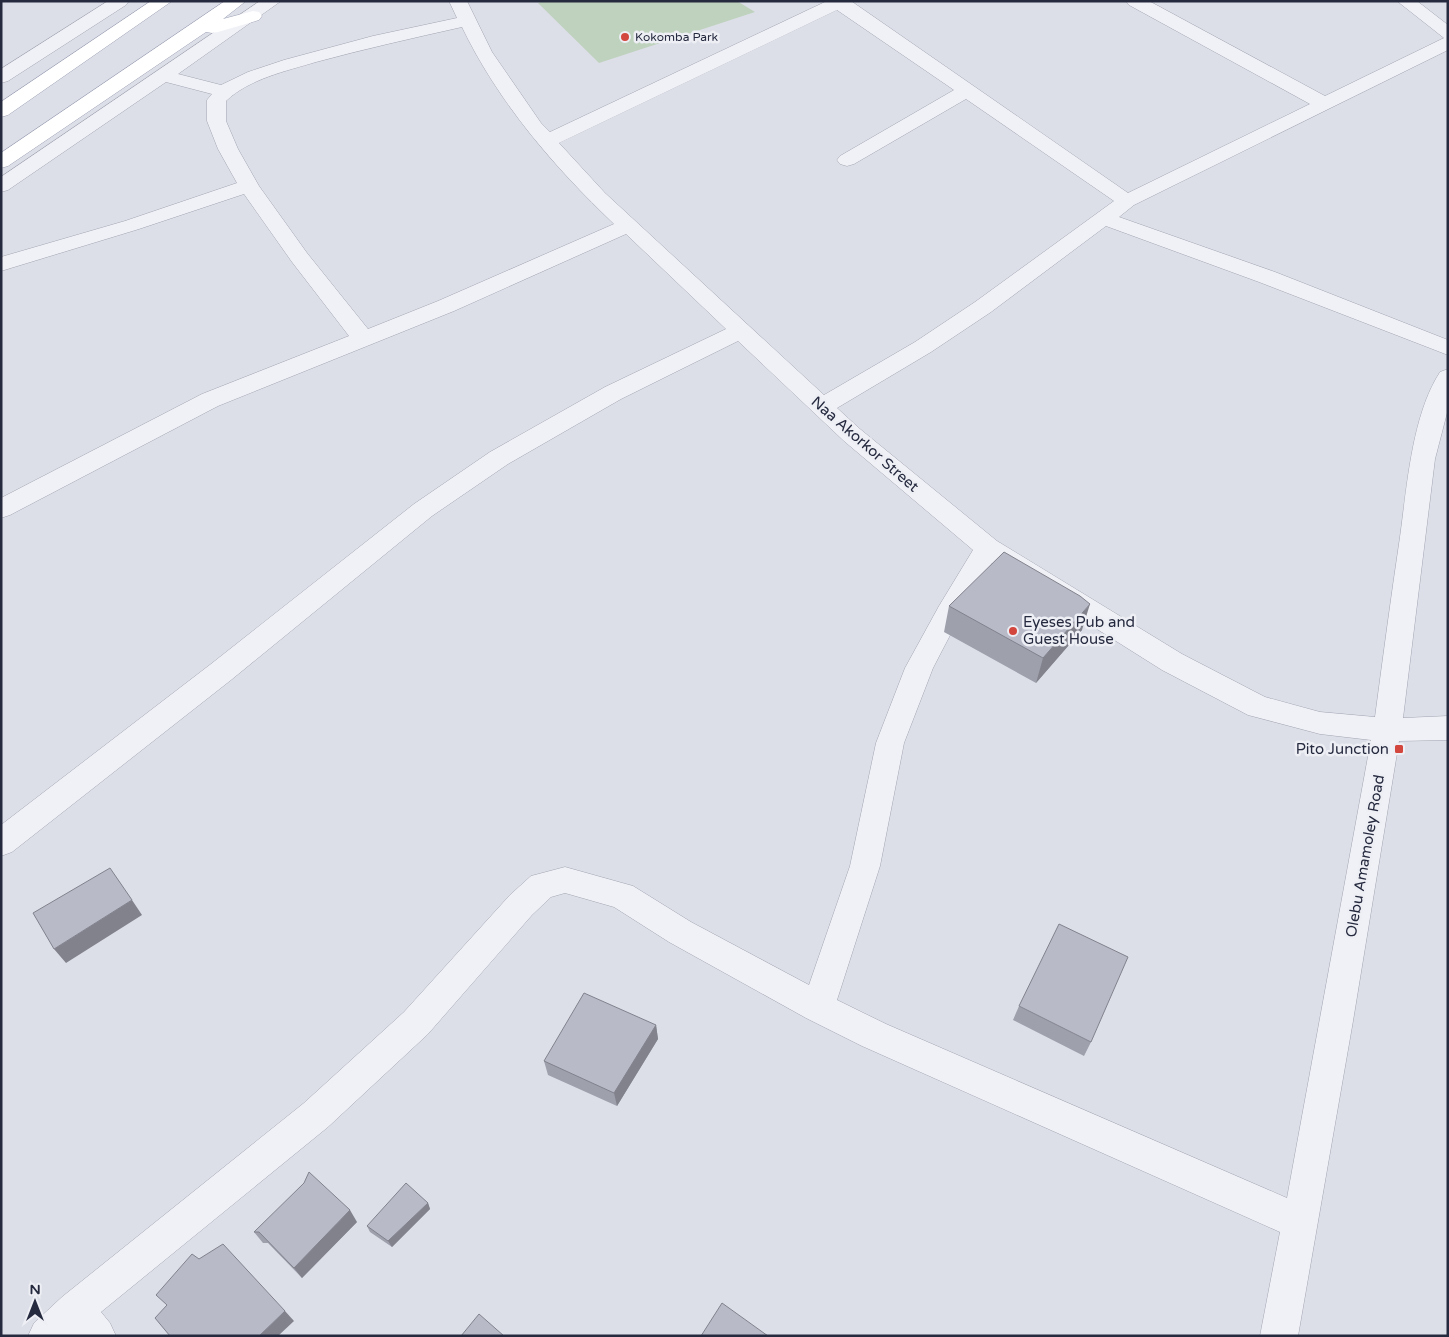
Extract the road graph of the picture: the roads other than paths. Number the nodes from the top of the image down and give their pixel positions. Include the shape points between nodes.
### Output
1 (120, 1) edge
2 (164, 1) edge
3 (237, 1) edge
4 (272, 1) edge
5 (1135, 1) edge
6 (1406, 1) edge
7 (841, 2) edge
8 (462, 11) edge
9 (253, 16) junction
10 (1448, 34) edge
11 (190, 35) junction
12 (1448, 43) edge
13 (164, 76) junction
14 (1, 77) edge
15 (223, 91) junction
16 (966, 91) junction
17 (1325, 104) junction
18 (1, 111) edge
19 (547, 141) junction
20 (848, 160) dead end
21 (1, 162) edge
22 (250, 185) junction
23 (1, 186) edge
24 (1127, 201) junction
25 (1103, 218) junction
26 (629, 225) junction
27 (1, 264) edge
28 (741, 331) junction
29 (363, 338) junction
30 (1448, 348) edge
31 (1448, 377) edge
32 (821, 407) junction
33 (1, 508) edge
34 (988, 548) junction
35 (1448, 728) edge
36 (1387, 730) junction
37 (1, 843) edge
38 (818, 1007) junction
39 (1300, 1222) junction
40 (86, 1323) edge
41 (47, 1336) edge
42 (1279, 1336) edge

1 - 14 street
2 - 18 main road
3 - 11 main road
4 - 9 street
5 - 17 street
6 - 10 street
7 - 16 street
7 - 19 street
8 - 15 street via 252,77
8 - 19 street, Naa Akorkor Street via 483,52
9 - 11 main road
9 - 13 street
11 - 21 main road
12 - 17 street
13 - 15 street
13 - 23 street
15 - 22 street via 214,110 220,135
16 - 20 street
16 - 24 street
17 - 24 street
19 - 26 street, Naa Akorkor Street via 598,197
22 - 27 street
22 - 29 street via 276,228
24 - 25 street
25 - 30 street via 1267,277
25 - 32 street via 983,307 923,347
26 - 28 street, Naa Akorkor Street
26 - 29 street via 446,306
28 - 32 street, Naa Akorkor Street
28 - 37 street via 614,393 492,463 423,510
29 - 33 street via 210,400
31 - 36 street, Olebu Amamoley Road via 1435,411 1423,459
32 - 34 street, Naa Akorkor Street
34 - 36 street, Naa Akorkor Street via 1172,662 1258,707 1320,723
34 - 38 street via 919,668 890,743 865,866
35 - 36 street, Naa Akorkor Street
36 - 39 street, Olebu Amamoley Road
38 - 39 street via 874,1035
38 - 40 street via 680,932 622,896 565,880 542,886 521,905 409,1030 316,1114 188,1220
39 - 42 street, Olebu Amamoley Road
40 - 41 street

